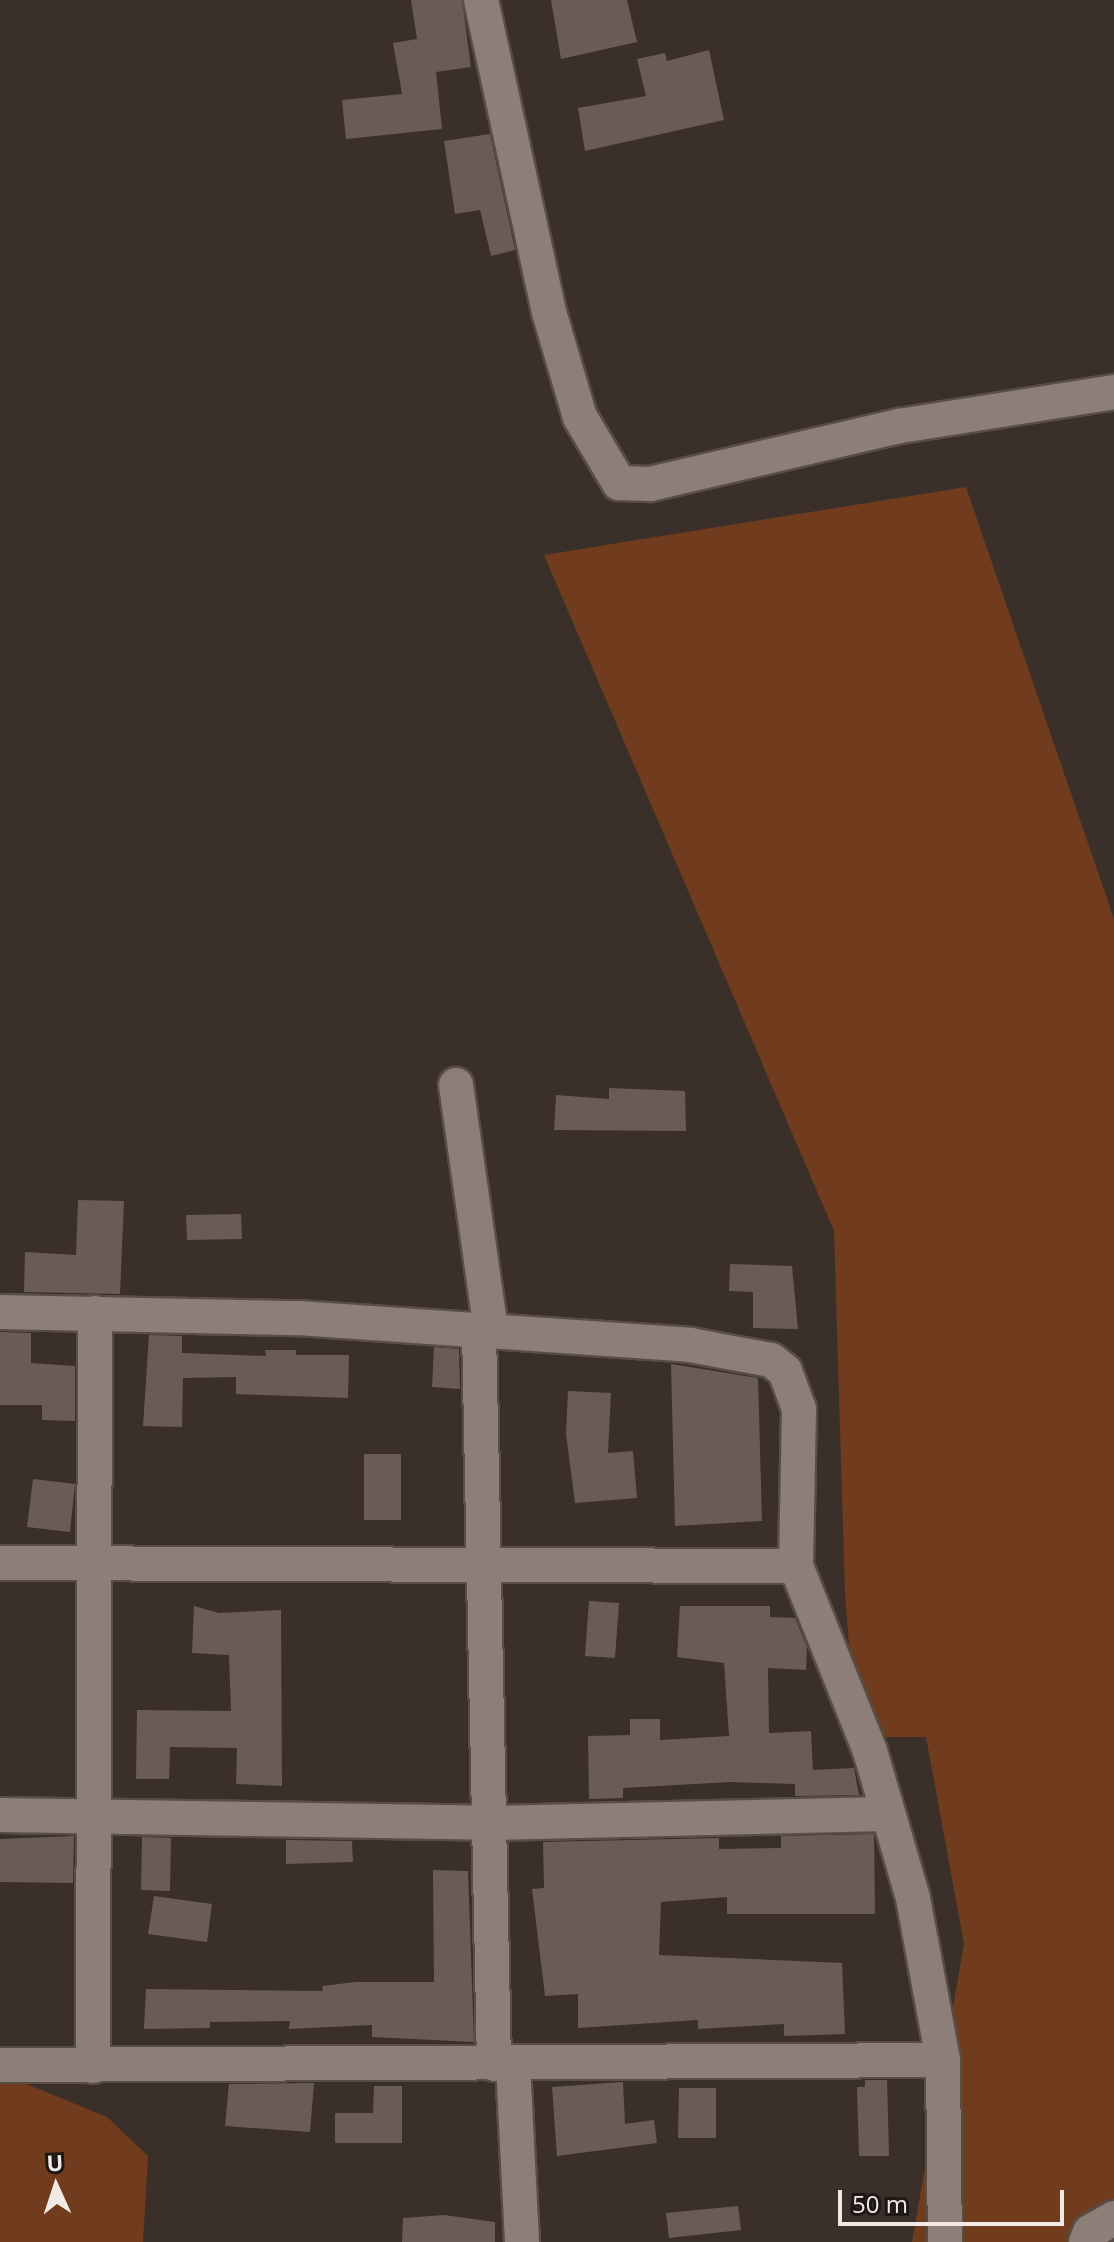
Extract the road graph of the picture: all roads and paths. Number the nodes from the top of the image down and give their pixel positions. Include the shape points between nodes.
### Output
1 (481, 0) edge
2 (1114, 392) edge
3 (456, 1085) dead end
4 (0, 1312) edge
5 (95, 1313) junction
6 (485, 1331) junction
7 (0, 1563) edge
8 (95, 1563) junction
9 (796, 1566) junction
10 (486, 1569) junction
11 (886, 1814) junction
12 (0, 1815) edge
13 (91, 1816) junction
14 (490, 1823) junction
15 (943, 2060) junction
16 (504, 2064) junction
17 (0, 2065) edge
18 (93, 2066) junction
19 (1114, 2218) edge
20 (522, 2242) edge
21 (945, 2242) edge
22 (1086, 2242) edge

1 - 2 street via 549,312 580,417 619,483 650,484 900,426
3 - 6 street
4 - 5 street
5 - 6 street
5 - 8 street
6 - 9 street via 690,1345 780,1365 799,1409
6 - 10 street
7 - 8 street
8 - 10 street
8 - 13 street
9 - 10 street
9 - 11 street via 870,1751
10 - 14 street
11 - 14 street
11 - 15 street via 913,1898
12 - 13 street
13 - 14 street
13 - 18 street
14 - 16 street
15 - 16 street
15 - 21 street
16 - 18 street
16 - 20 street
17 - 18 street
19 - 22 street

